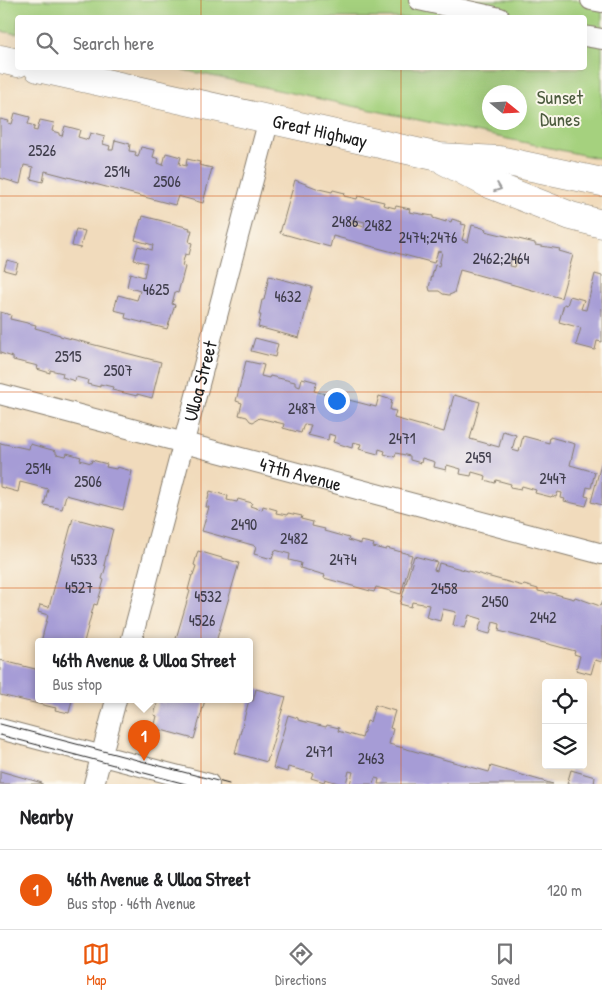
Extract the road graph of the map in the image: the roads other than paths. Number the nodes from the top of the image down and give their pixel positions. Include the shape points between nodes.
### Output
1 (419, 0) edge
2 (591, 0) edge
3 (602, 2) edge
4 (486, 15) edge
5 (587, 36) edge
6 (602, 39) edge
7 (0, 59) edge
8 (15, 62) edge
9 (47, 70) edge
10 (269, 119) junction
11 (439, 157) junction
12 (602, 182) edge
13 (602, 224) edge
14 (0, 394) edge
15 (184, 443) junction
16 (602, 554) edge
17 (132, 638) edge
18 (115, 703) edge
19 (0, 729) edge
20 (101, 756) junction
21 (94, 784) edge
22 (209, 784) edge

1 - 4 street
2 - 3 street
5 - 6 street
7 - 8 street
9 - 10 street, Great Highway
10 - 11 street, Great Highway
10 - 15 street, Ulloa Street
11 - 12 street, Great Highway via 499,160
11 -> 13 street via 487,183 571,216
14 - 15 street, 47th Avenue
15 - 16 street, 47th Avenue
15 - 17 street, Ulloa Street
18 - 20 street
19 - 20 street
20 - 21 street
20 - 22 street

